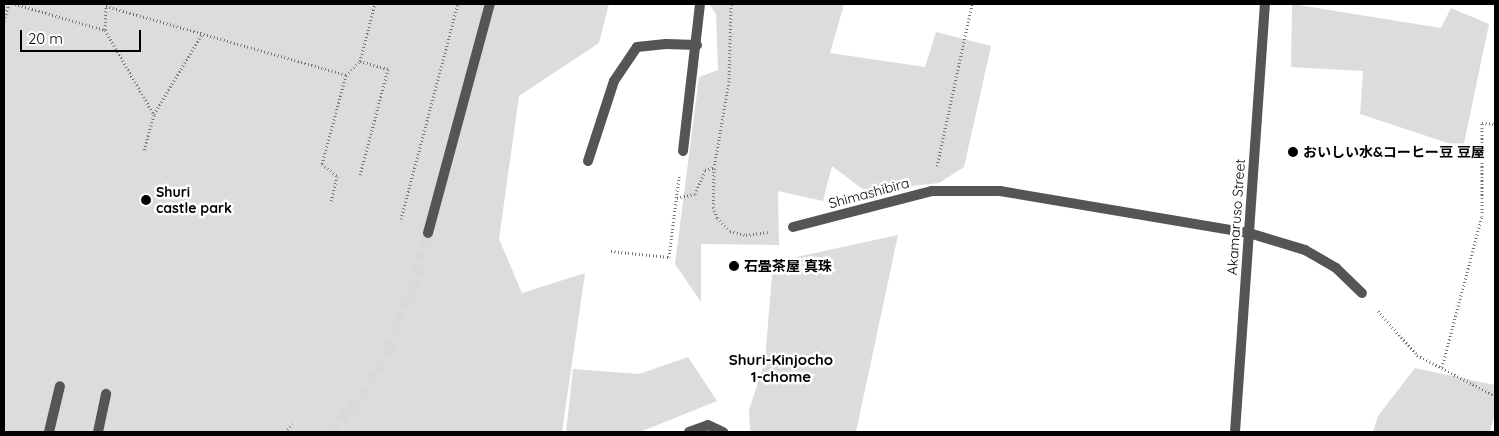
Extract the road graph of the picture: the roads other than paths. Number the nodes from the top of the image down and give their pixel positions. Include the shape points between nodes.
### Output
1 (490, 4) edge
2 (700, 4) edge
3 (1265, 4) edge
4 (697, 45) junction
5 (682, 151) road end
6 (588, 161) dead end
7 (793, 226) road end
8 (428, 233) tunnel mouth
9 (1249, 233) junction
10 (1362, 293) road end
11 (60, 386) dead end
12 (106, 394) dead end
13 (49, 432) edge
14 (98, 432) edge
15 (689, 432) edge
16 (724, 432) edge
17 (1236, 432) edge

1 - 8 street
2 - 4 street
3 - 9 street, Akamaruso Street
4 - 5 street
4 - 6 street via 636,47 614,81
7 - 9 street, Shimashibira via 922,193 962,189 1061,198
9 - 10 street, Shimashibira via 1305,250 1336,268
9 - 17 street, Akamaruso Street
11 - 13 street
12 - 14 street
15 - 16 street via 708,425

